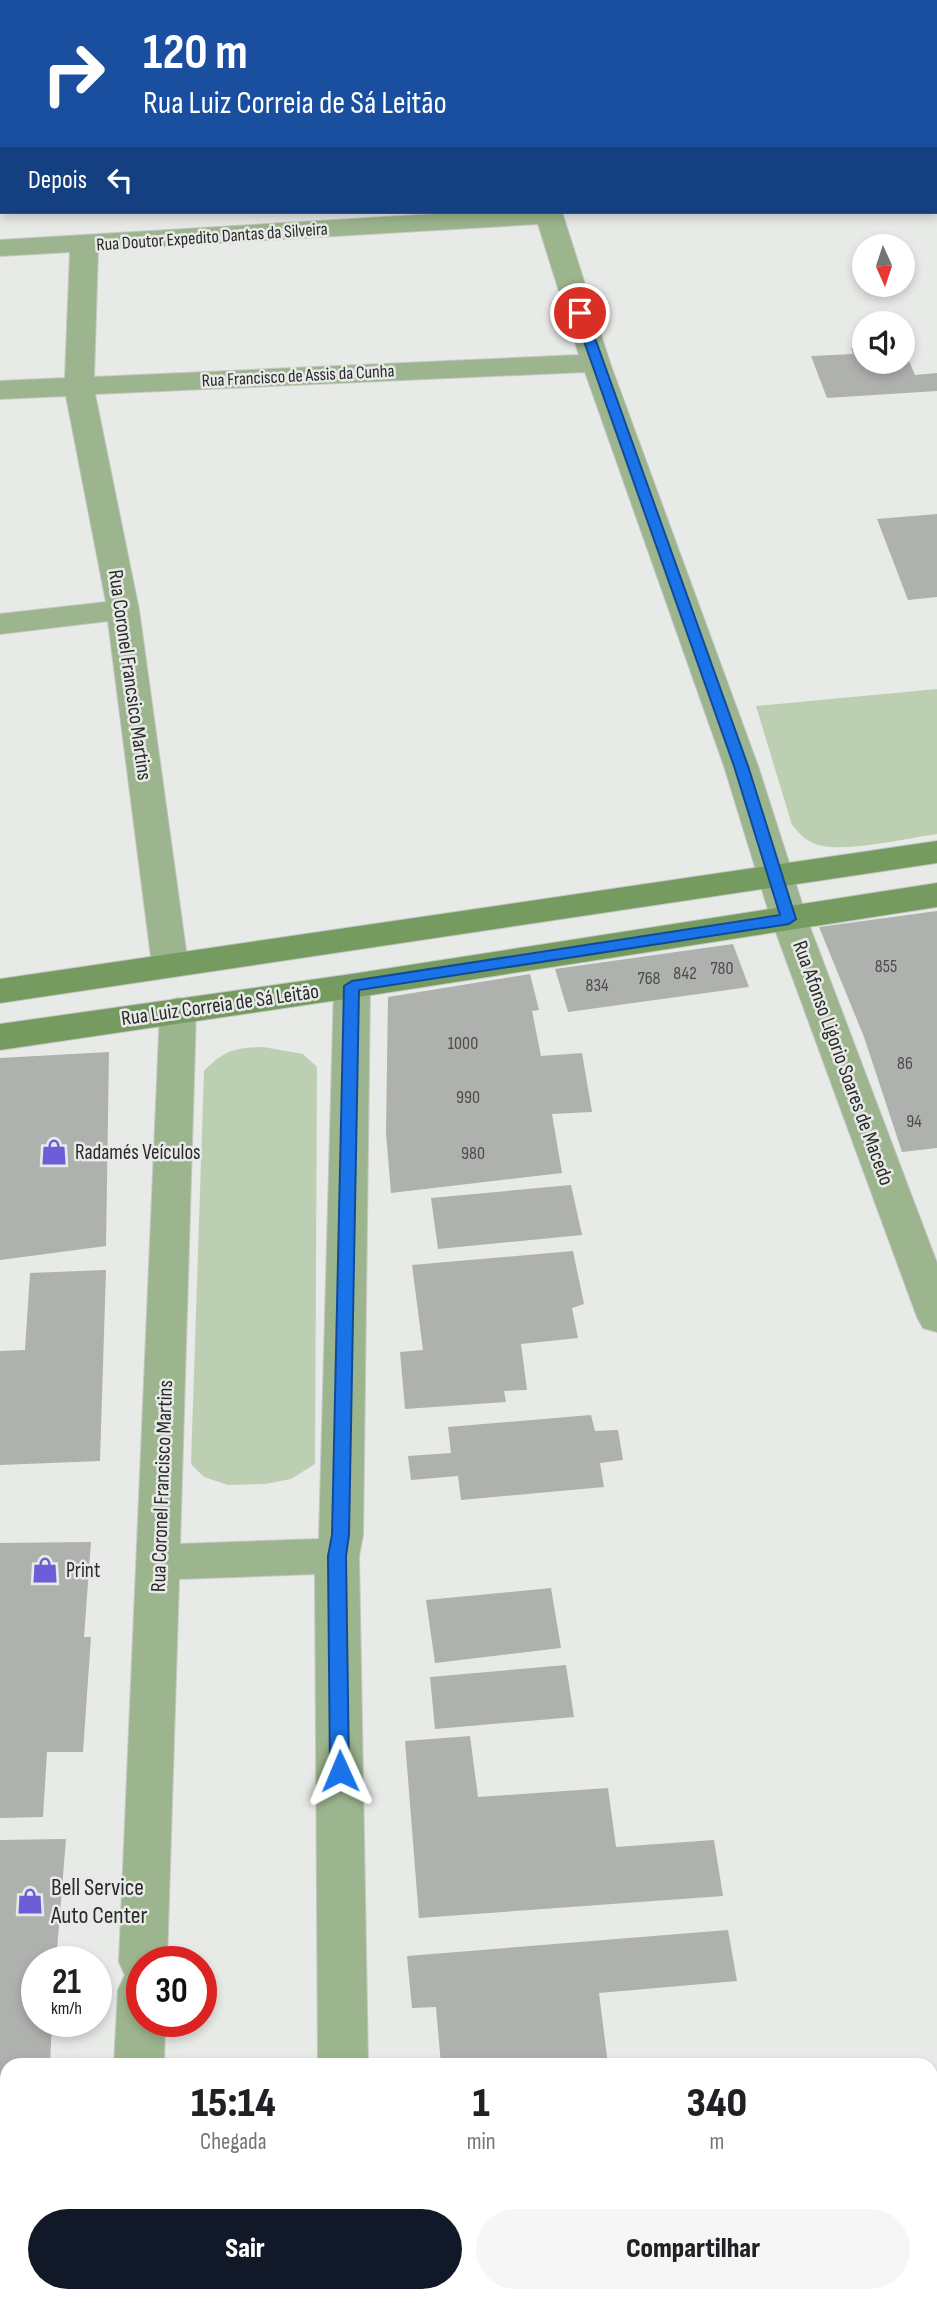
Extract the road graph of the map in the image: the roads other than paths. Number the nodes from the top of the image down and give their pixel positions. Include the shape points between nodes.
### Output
1 (534, 214) edge
2 (548, 214) edge
3 (84, 245) junction
4 (0, 248) edge
5 (596, 362) junction
6 (79, 387) junction
7 (0, 390) edge
8 (123, 610) junction
9 (0, 624) edge
10 (937, 852) edge
11 (775, 877) junction
12 (937, 895) edge
13 (789, 919) junction
14 (170, 965) junction
15 (352, 986) junction
16 (0, 991) edge
17 (178, 1011) junction
18 (0, 1037) edge
19 (935, 1308) edge
20 (337, 1556) junction
21 (159, 1562) junction
22 (144, 1946) edge
23 (140, 2037) edge
24 (139, 2058) edge
25 (343, 2058) edge

1 - 3 street, Rua Doutor Expedito Dantas da Silveira
2 - 5 street, Rua Afonso Ligorio Soares de Macedo
3 - 4 street, Rua Doutor Expedito Dantas da Silveira
3 - 6 street
5 - 6 street, Rua Francisco de Assis da Cunha
5 - 11 street, Rua Afonso Ligorio Soares de Macedo via 741,766
6 - 7 street, Rua Francisco de Assis da Cunha
6 - 8 street, Rua Coronel Francsico Martins
8 - 9 street
8 - 14 street, Rua Coronel Francsico Martins
10 - 11 main road
11 - 13 street, Rua Afonso Ligorio Soares de Macedo
11 - 14 main road
12 - 13 main road, Rua Luiz Correia de Sá Leitão
13 - 15 main road, Rua Luiz Correia de Sá Leitão
13 - 19 street, Rua Afonso Ligorio Soares de Macedo
14 - 16 main road
15 - 17 main road, Rua Luiz Correia de Sá Leitão
15 - 20 street
17 - 18 main road, Rua Luiz Correia de Sá Leitão
17 - 21 street, Rua Coronel Francisco Martins
20 - 21 street
20 - 25 street
21 - 22 street, Rua Coronel Francisco Martins
23 - 24 street

